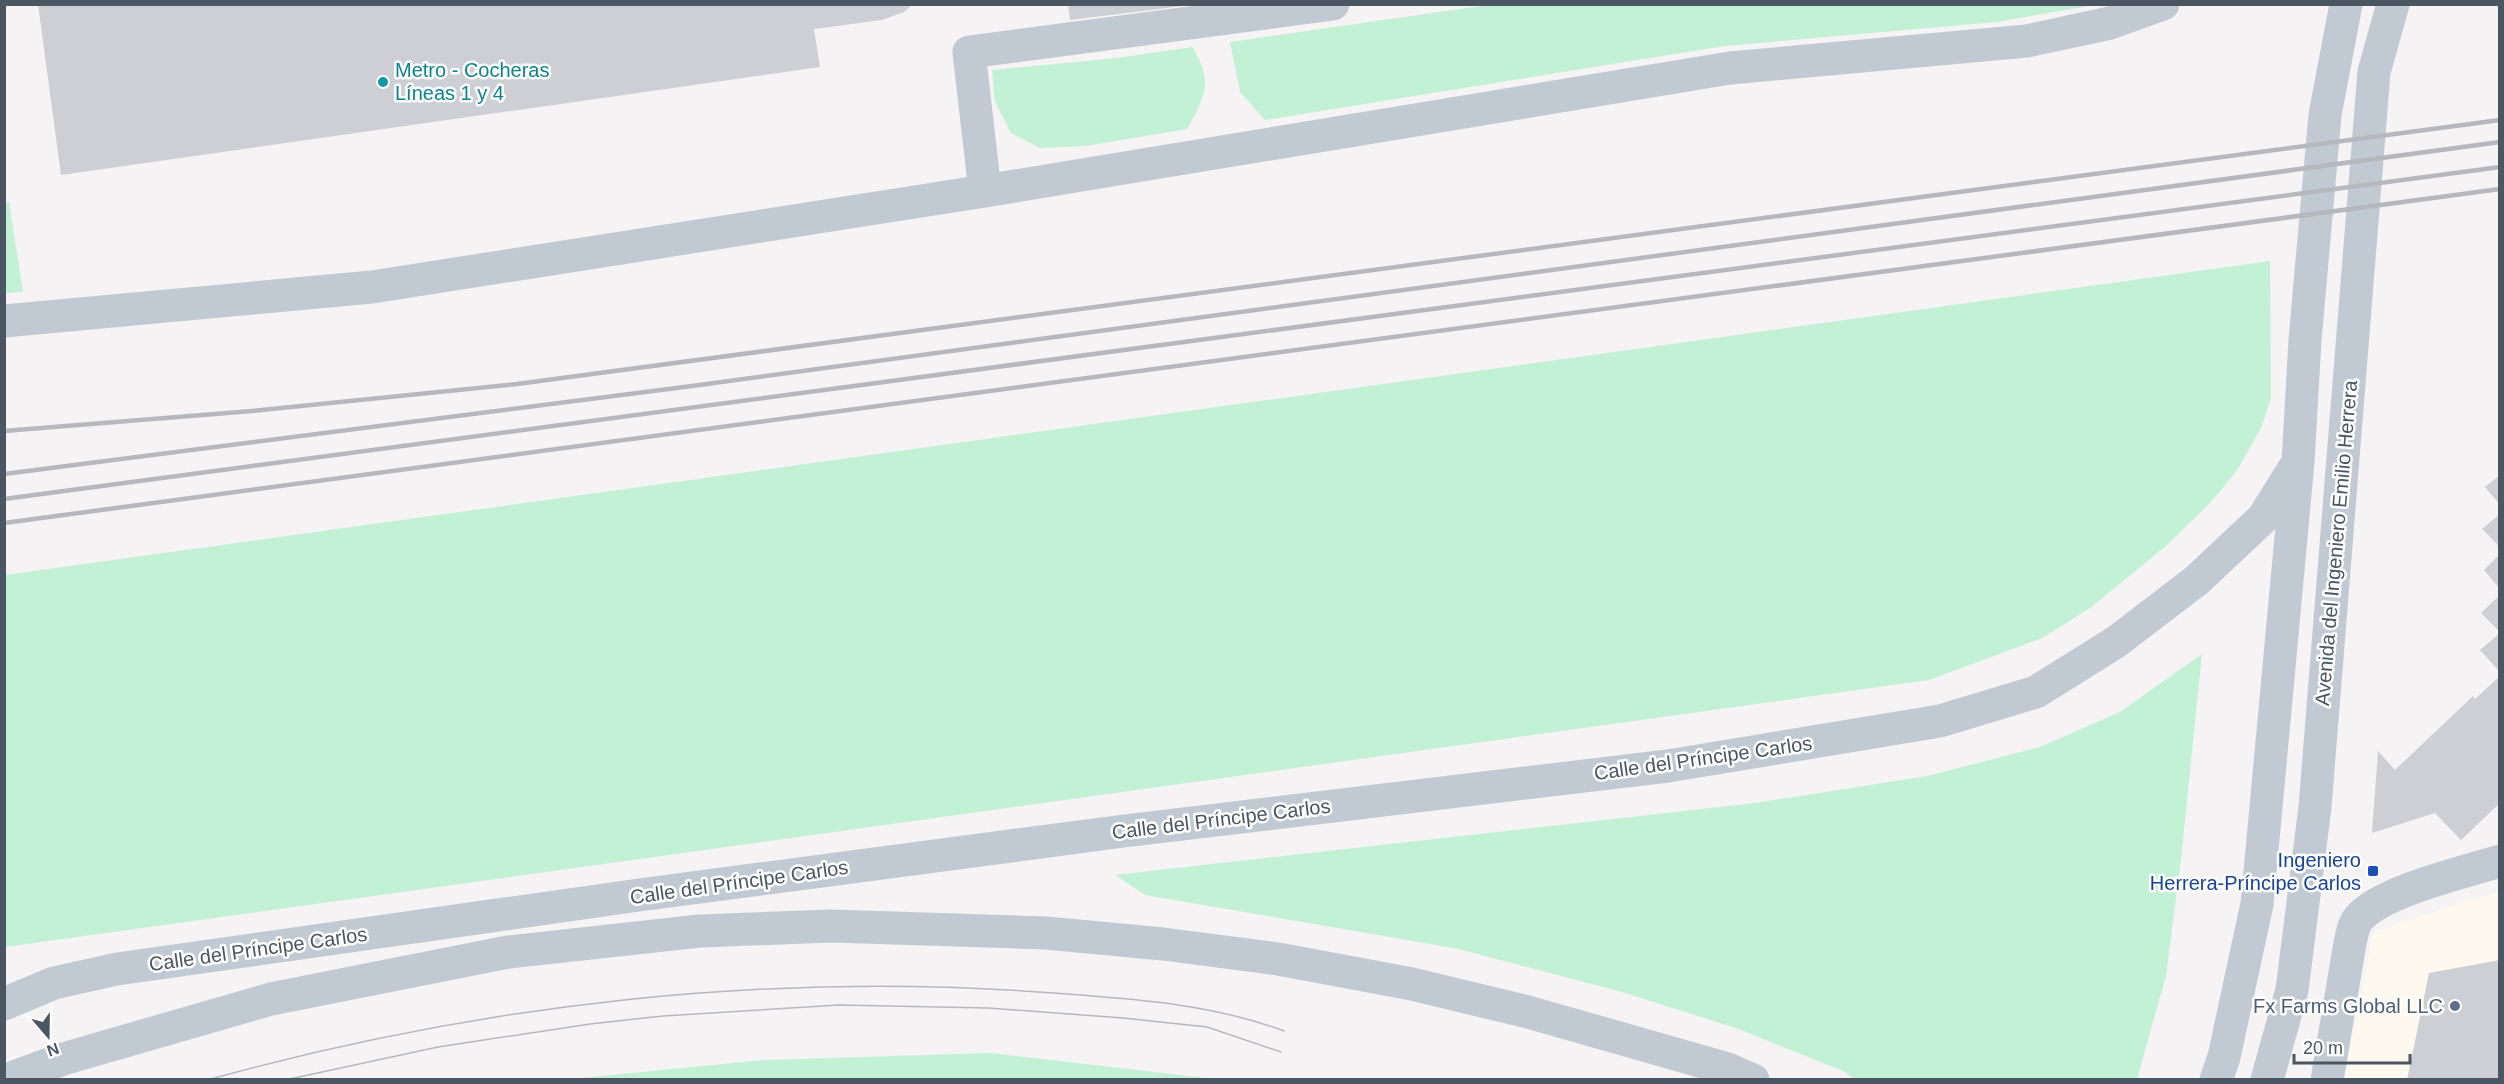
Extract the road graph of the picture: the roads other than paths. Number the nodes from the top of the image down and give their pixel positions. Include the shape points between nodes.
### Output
1 (1333, 4) edge
2 (2163, 4) edge
3 (2346, 4) edge
4 (2393, 4) edge
5 (985, 191) junction
6 (4, 321) edge
7 (2298, 462) junction
8 (2499, 861) edge
9 (54, 984) junction
10 (4, 986) edge
11 (4, 1004) edge
12 (6, 1080) edge
13 (1753, 1080) edge
14 (2216, 1080) edge
15 (2267, 1080) edge
16 (2327, 1080) edge

1 - 5 street via 969,52
2 - 5 street via 2110,23 2027,41 1730,68
3 - 7 street via 2325,115
4 - 15 street, Avenida del Ingeniero Emilio Herrera via 2374,72 2315,807 2292,990
5 - 6 street via 372,287
7 - 9 street, Calle del Príncipe Carlos via 2263,518 2196,580 2116,642 2036,692 1940,721 1668,766 1124,831 639,895 117,969
7 - 14 street via 2257,904
8 - 16 street via 2419,886 2361,915 2350,943
9 - 10 street, Calle del Príncipe Carlos
9 - 11 street, Calle del Príncipe Carlos
12 - 13 street, Calle del Príncipe Carlos via 63,1059 271,999 508,952 700,931 831,926 1046,933 1278,959 1412,984 1528,1012 1728,1069

